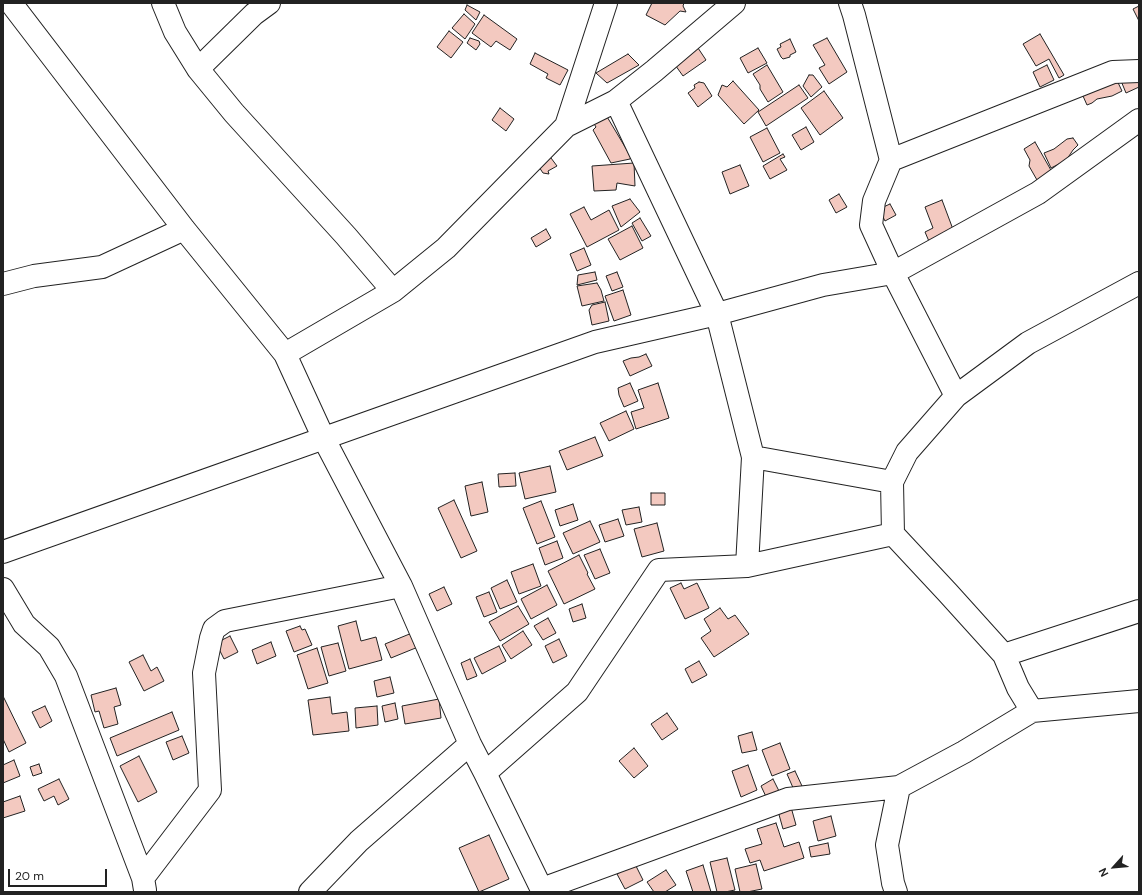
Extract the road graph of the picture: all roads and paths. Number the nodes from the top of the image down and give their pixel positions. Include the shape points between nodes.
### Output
1 (11, 3) edge
2 (163, 3) edge
3 (269, 3) edge
4 (606, 3) edge
5 (734, 3) edge
6 (850, 3) edge
7 (198, 69) junction
8 (1139, 72) edge
9 (616, 101) junction
10 (1139, 120) edge
11 (566, 126) junction
12 (891, 160) junction
13 (184, 229) junction
14 (893, 273) junction
15 (3, 284) edge
16 (1139, 284) edge
17 (393, 291) junction
18 (717, 314) junction
19 (285, 354) junction
20 (956, 396) junction
21 (324, 438) junction
22 (753, 457) junction
23 (892, 482) junction
24 (893, 534) junction
25 (3, 550) edge
26 (747, 566) junction
27 (401, 586) junction
28 (3, 589) edge
29 (1139, 611) edge
30 (1004, 655) junction
31 (1139, 701) edge
32 (1032, 711) junction
33 (470, 744) junction
34 (485, 773) junction
35 (899, 787) junction
36 (144, 885) edge
37 (543, 891) edge
38 (310, 892) edge
39 (896, 892) edge

1 - 13 street
2 - 7 street via 175,32
3 - 7 street via 254,14
4 - 11 street
5 - 9 street
6 - 12 street
7 - 17 street
8 - 12 street via 1113,72
9 - 11 street
9 - 18 street
10 - 14 street via 1038,193
11 - 17 street via 446,248
12 - 14 street via 874,201 871,225
13 - 15 street via 102,267 34,276
13 - 19 street
14 - 18 street via 824,285
14 - 20 street
16 - 20 street via 1028,343
17 - 19 street
18 - 21 street via 596,342
18 - 22 street
19 - 21 street
20 - 23 street via 907,452
21 - 25 street
21 - 27 street
22 - 23 street
22 - 26 street
23 - 24 street
24 - 26 street
24 - 30 street
26 - 34 street via 659,570 578,692
27 - 33 street
27 - 36 street via 225,621 214,629 204,673 210,790
28 - 36 street via 24,624 49,647 66,676
29 - 30 street
30 - 32 street via 1018,688
31 - 32 street
32 - 35 street
33 - 34 street
33 - 38 street via 360,841
34 - 37 street
35 - 37 street via 788,800
35 - 39 street via 887,845

